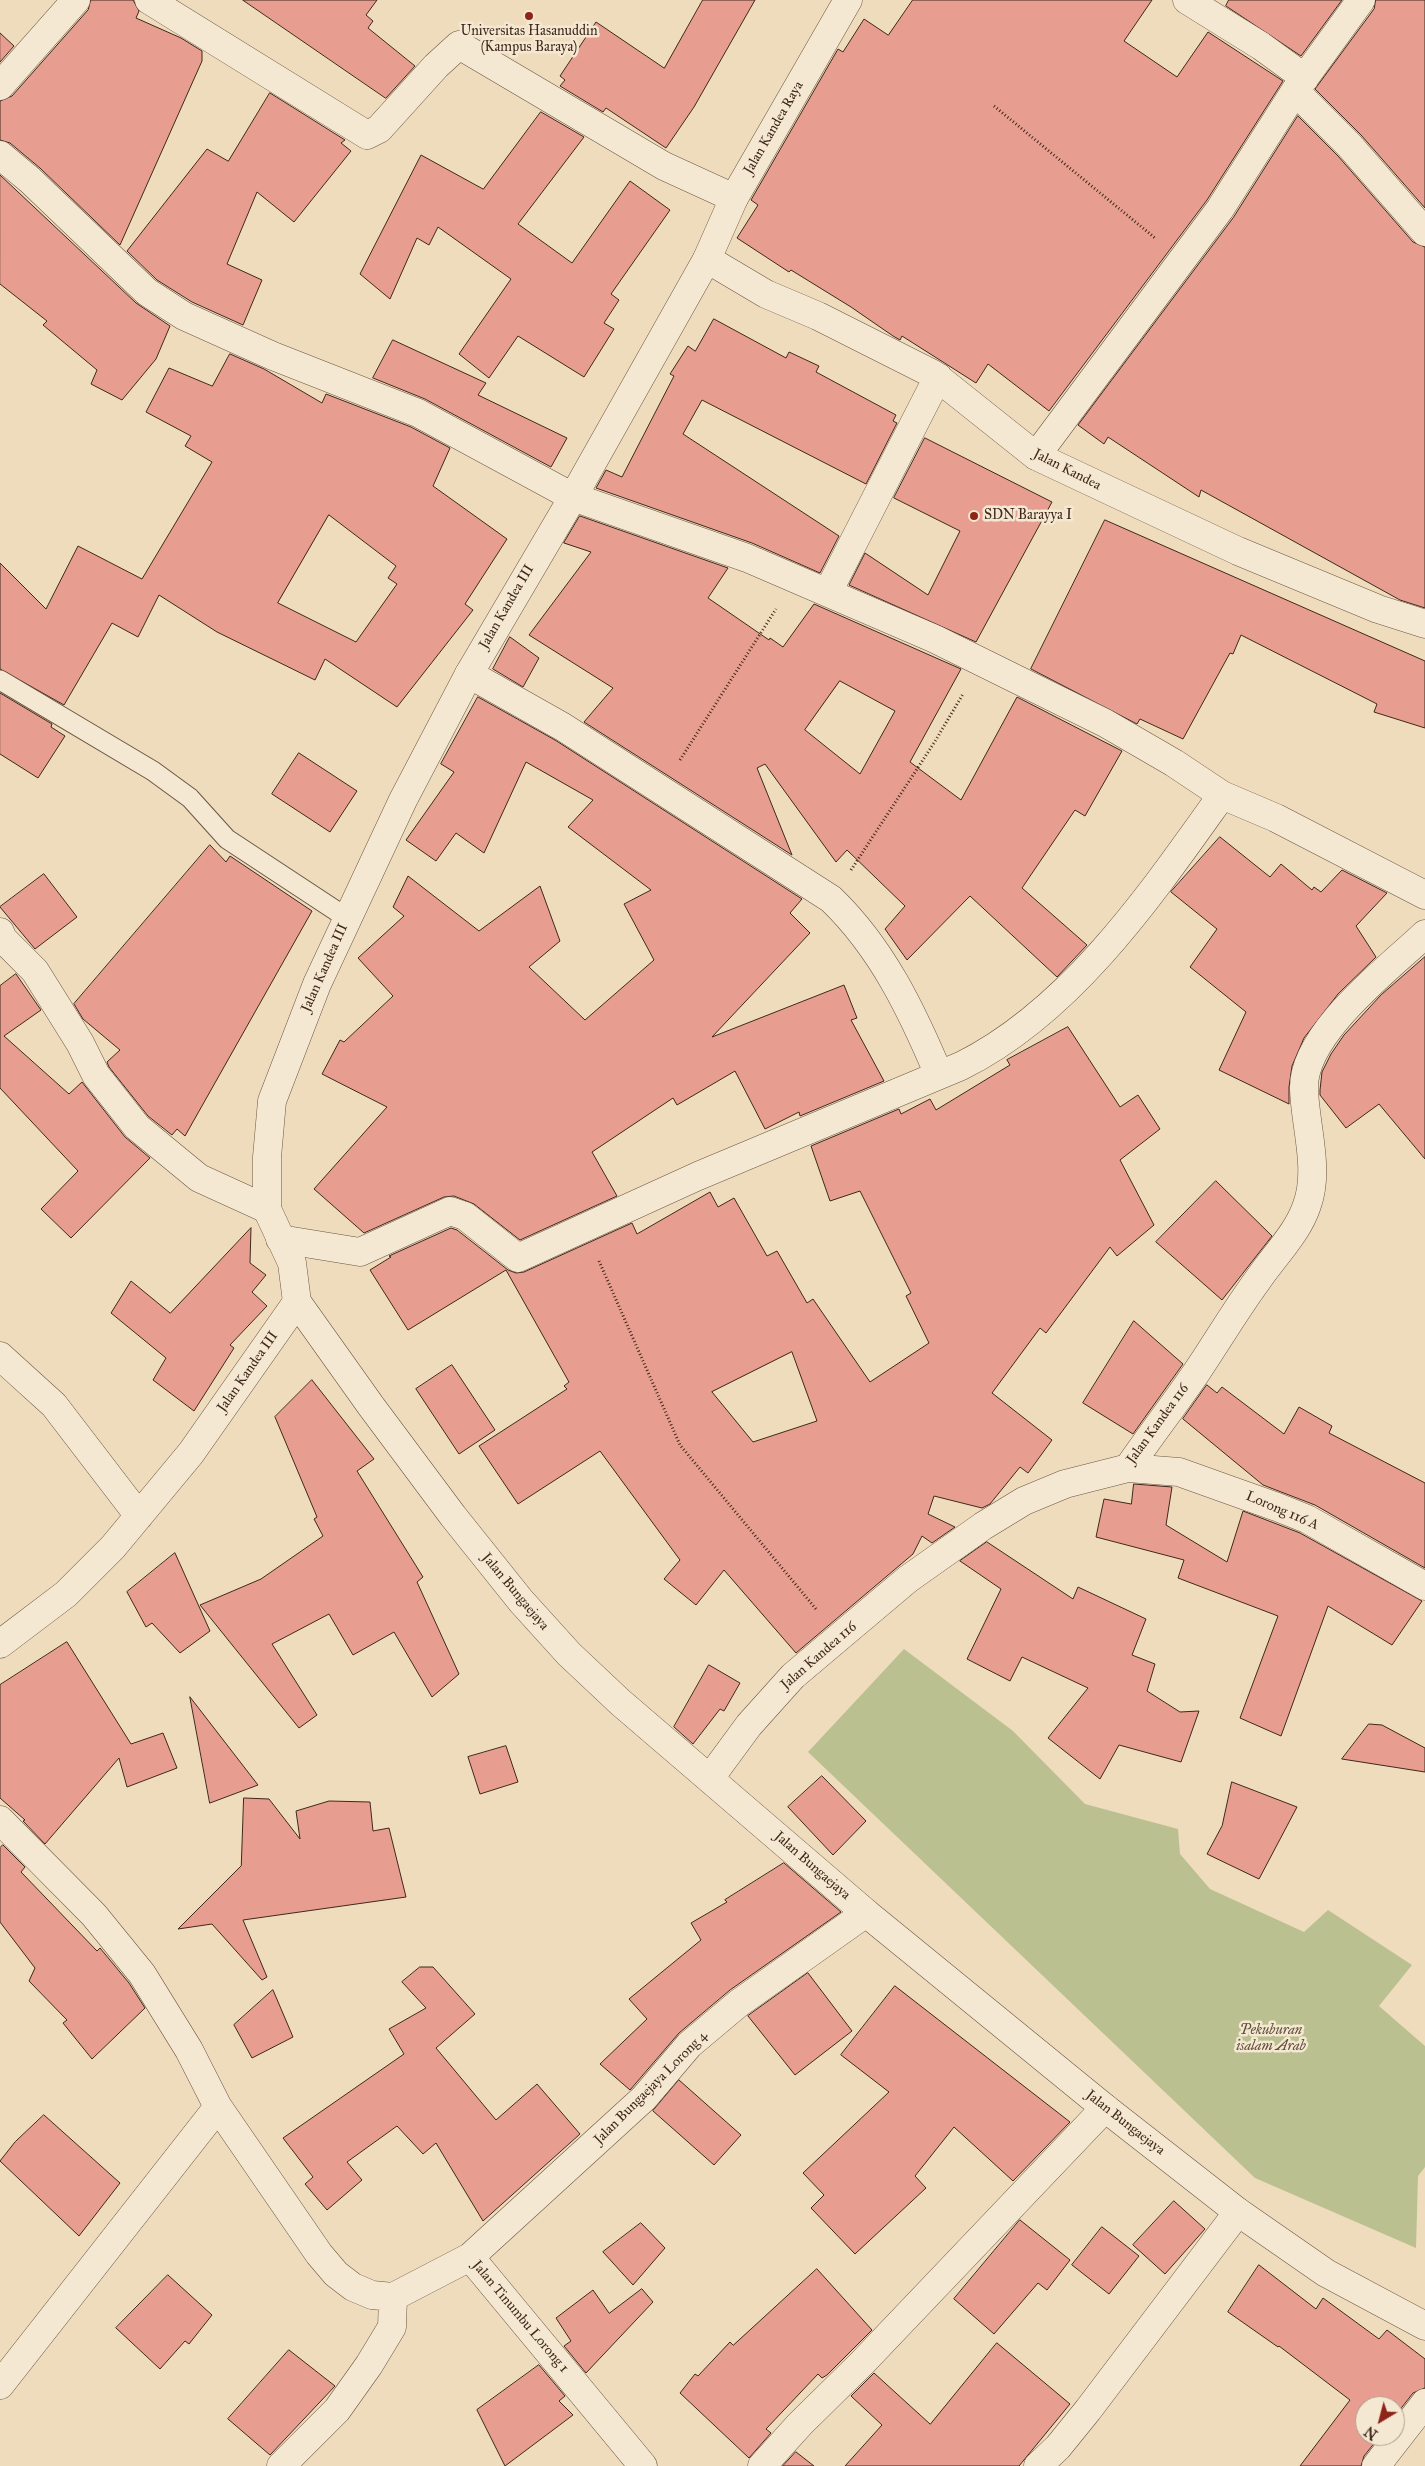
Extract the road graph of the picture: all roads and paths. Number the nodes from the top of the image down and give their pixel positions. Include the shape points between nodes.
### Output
1 (76, 0) edge
2 (149, 0) edge
3 (848, 0) edge
4 (1187, 0) edge
5 (1361, 0) edge
6 (1300, 85) junction
7 (0, 86) edge
8 (994, 106) dead end
9 (0, 155) edge
10 (734, 198) junction
11 (1425, 232) edge
12 (707, 259) junction
13 (1182, 260) junction
14 (938, 377) junction
15 (1036, 456) junction
16 (573, 497) junction
17 (796, 578) junction
18 (828, 592) junction
19 (1425, 624) edge
20 (981, 662) junction
21 (469, 674) junction
22 (0, 680) edge
23 (661, 790) junction
24 (1222, 795) junction
25 (1425, 895) edge
26 (832, 899) junction
27 (347, 918) junction
28 (0, 932) edge
29 (1425, 934) edge
30 (939, 1075) junction
31 (267, 1209) junction
32 (585, 1229) junction
33 (280, 1239) junction
34 (297, 1302) junction
35 (0, 1356) edge
36 (1128, 1468) junction
37 (139, 1516) junction
38 (1425, 1586) edge
39 (840, 1638) junction
40 (2, 1639) edge
41 (710, 1778) junction
42 (0, 1820) edge
43 (866, 1913) junction
44 (218, 2106) junction
45 (1105, 2108) junction
46 (1238, 2212) junction
47 (470, 2257) junction
48 (393, 2297) junction
49 (1425, 2326) edge
50 (0, 2385) edge
51 (1425, 2403) edge
52 (281, 2466) edge
53 (642, 2466) edge
54 (762, 2466) edge
55 (1038, 2466) edge
56 (1376, 2466) edge

1 - 7 street
2 - 10 street via 367,135 379,129 459,45 664,166
3 - 10 street, Jalan Kandea Raya
4 - 6 street via 1261,46
5 - 6 street
6 - 11 street
6 - 13 street via 1220,209
8 - 13 path
9 - 16 street via 148,292 184,316 273,356 411,410
10 - 12 street, Jalan Kandea Raya
12 - 14 street, Jalan Kandea via 766,294 818,316
12 - 16 street, Jalan Kandea III
13 - 15 street
14 - 15 street, Jalan Kandea
14 - 18 street
15 - 19 street, Jalan Kandea via 1238,551 1378,609
16 - 17 street
16 - 21 street, Jalan Kandea III
17 - 18 street
17 - 23 path
18 - 20 street
20 - 24 street via 1105,723
20 - 26 path via 934,743
21 - 23 street
21 - 27 street, Jalan Kandea III via 403,800
22 - 27 lane via 153,771 190,798 227,839
23 - 26 street
24 - 25 street via 1276,818
24 - 30 street via 1155,887 1072,983 1034,1020 992,1051
26 - 30 street via 878,953 918,1025
27 - 31 street, Jalan Kandea III via 296,1035 272,1101
28 - 31 street via 34,971 80,1043 96,1075 137,1128 199,1178
29 - 36 street, Jalan Kandea 116 via 1367,986 1320,1042 1304,1087 1312,1173 1308,1204 1298,1225
30 - 32 street via 698,1176
31 - 33 street, Jalan Kandea III
32 - 33 street via 518,1258 465,1216 450,1211 360,1252
32 - 39 path via 680,1445
33 - 34 street, Jalan Kandea III via 292,1263
34 - 37 street, Jalan Kandea III via 191,1453
34 - 41 street, Jalan Bungaejaya via 370,1406 521,1601 620,1702
35 - 37 street via 54,1405
36 - 38 street, Lorong 116 A via 1179,1472 1277,1507 1307,1519
36 - 39 street, Jalan Kandea 116 via 1065,1484 1016,1506 908,1579
37 - 40 street, Jalan Kandea III via 66,1594
39 - 41 street, Jalan Kandea 116 via 793,1676
41 - 43 street, Jalan Bungaejaya
42 - 44 street via 94,1915 142,1974
43 - 45 street, Jalan Bungaejaya
43 - 47 street, Jalan Bungaejaya Lorong 4 via 739,2003 689,2045 623,2119
44 - 48 street via 336,2274 353,2287 372,2295
44 - 50 street
45 - 46 street, Jalan Bungaejaya
45 - 54 street
46 - 49 street, Jalan Bungaejaya via 1326,2273
46 - 55 street via 1088,2410
47 - 48 street, Jalan Tinumbu Lorong 1
47 - 53 street, Jalan Tinumbu Lorong 1
48 - 52 street via 392,2327 369,2365 338,2410
51 - 56 street

